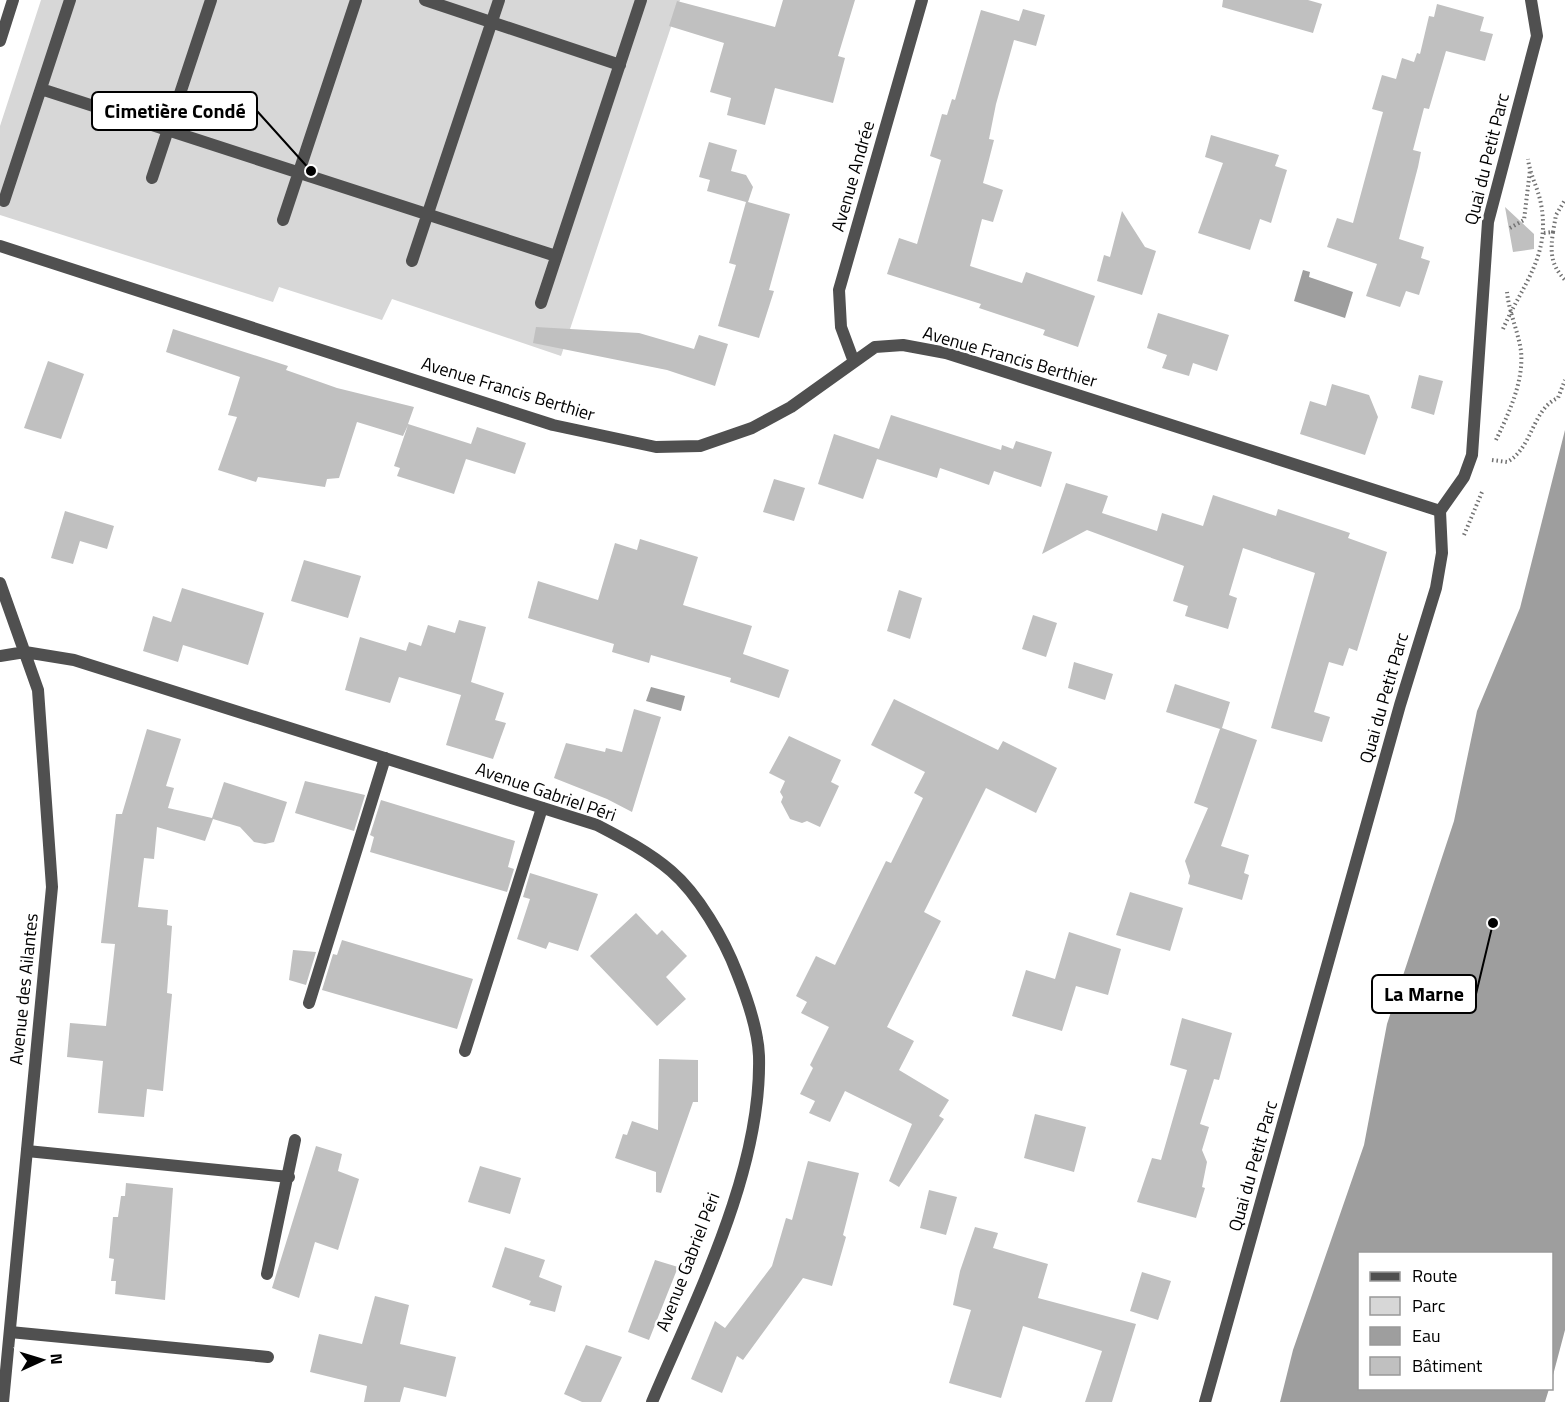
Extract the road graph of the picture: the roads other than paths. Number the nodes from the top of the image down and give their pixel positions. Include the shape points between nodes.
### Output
1 (14, 0) edge
2 (70, 0) edge
3 (211, 0) edge
4 (356, 0) edge
5 (425, 0) edge
6 (499, 0) edge
7 (641, 0) edge
8 (922, 0) edge
9 (1531, 0) edge
10 (492, 22) junction
11 (0, 41) edge
12 (620, 65) junction
13 (41, 89) junction
14 (168, 130) junction
15 (299, 173) junction
16 (152, 178) dead end
17 (4, 201) dead end
18 (427, 214) junction
19 (283, 220) dead end
20 (0, 246) edge
21 (556, 256) junction
22 (412, 261) dead end
23 (541, 303) dead end
24 (854, 362) junction
25 (1440, 511) junction
26 (0, 583) edge
27 (25, 652) junction
28 (0, 656) edge
29 (385, 758) junction
30 (542, 808) junction
31 (309, 1003) dead end
32 (465, 1050) dead end
33 (295, 1140) dead end
34 (27, 1151) junction
35 (289, 1177) junction
36 (267, 1274) dead end
37 (10, 1332) junction
38 (267, 1357) dead end
39 (3, 1402) edge
40 (651, 1402) edge
41 (1205, 1402) edge

1 - 11 street
2 - 13 street
3 - 14 street
4 - 15 street
5 - 10 street
6 - 10 street
7 - 12 street
8 - 24 street, Avenue Andrée via 839,290 841,327
9 - 25 street, Quai du Petit Parc via 1537,36 1488,222 1472,455 1464,477
10 - 12 street
10 - 18 street
12 - 21 street
13 - 14 street
13 - 17 street
14 - 15 street
14 - 16 street
15 - 18 street
15 - 19 street
18 - 21 street
18 - 22 street
20 - 24 street, Avenue Francis Berthier via 553,425 656,447 700,446 752,428 791,407
21 - 23 street
24 - 25 street, Avenue Francis Berthier via 875,347 903,345 946,354
25 - 41 street, Quai du Petit Parc via 1442,553 1436,588
26 - 27 street
27 - 28 street, Avenue Gabriel Péri
27 - 29 street, Avenue Gabriel Péri via 74,660
27 - 34 street, Avenue des Ailantes via 38,690 52,887
29 - 30 street, Avenue Gabriel Péri
29 - 31 street
30 - 32 street
30 - 40 street, Avenue Gabriel Péri via 597,825 672,871 728,948 747,998 759,1054 757,1103 733,1199
33 - 35 street
34 - 35 street
34 - 37 street, Avenue des Ailantes
35 - 36 street
37 - 38 street
37 - 39 street, Avenue des Ailantes

